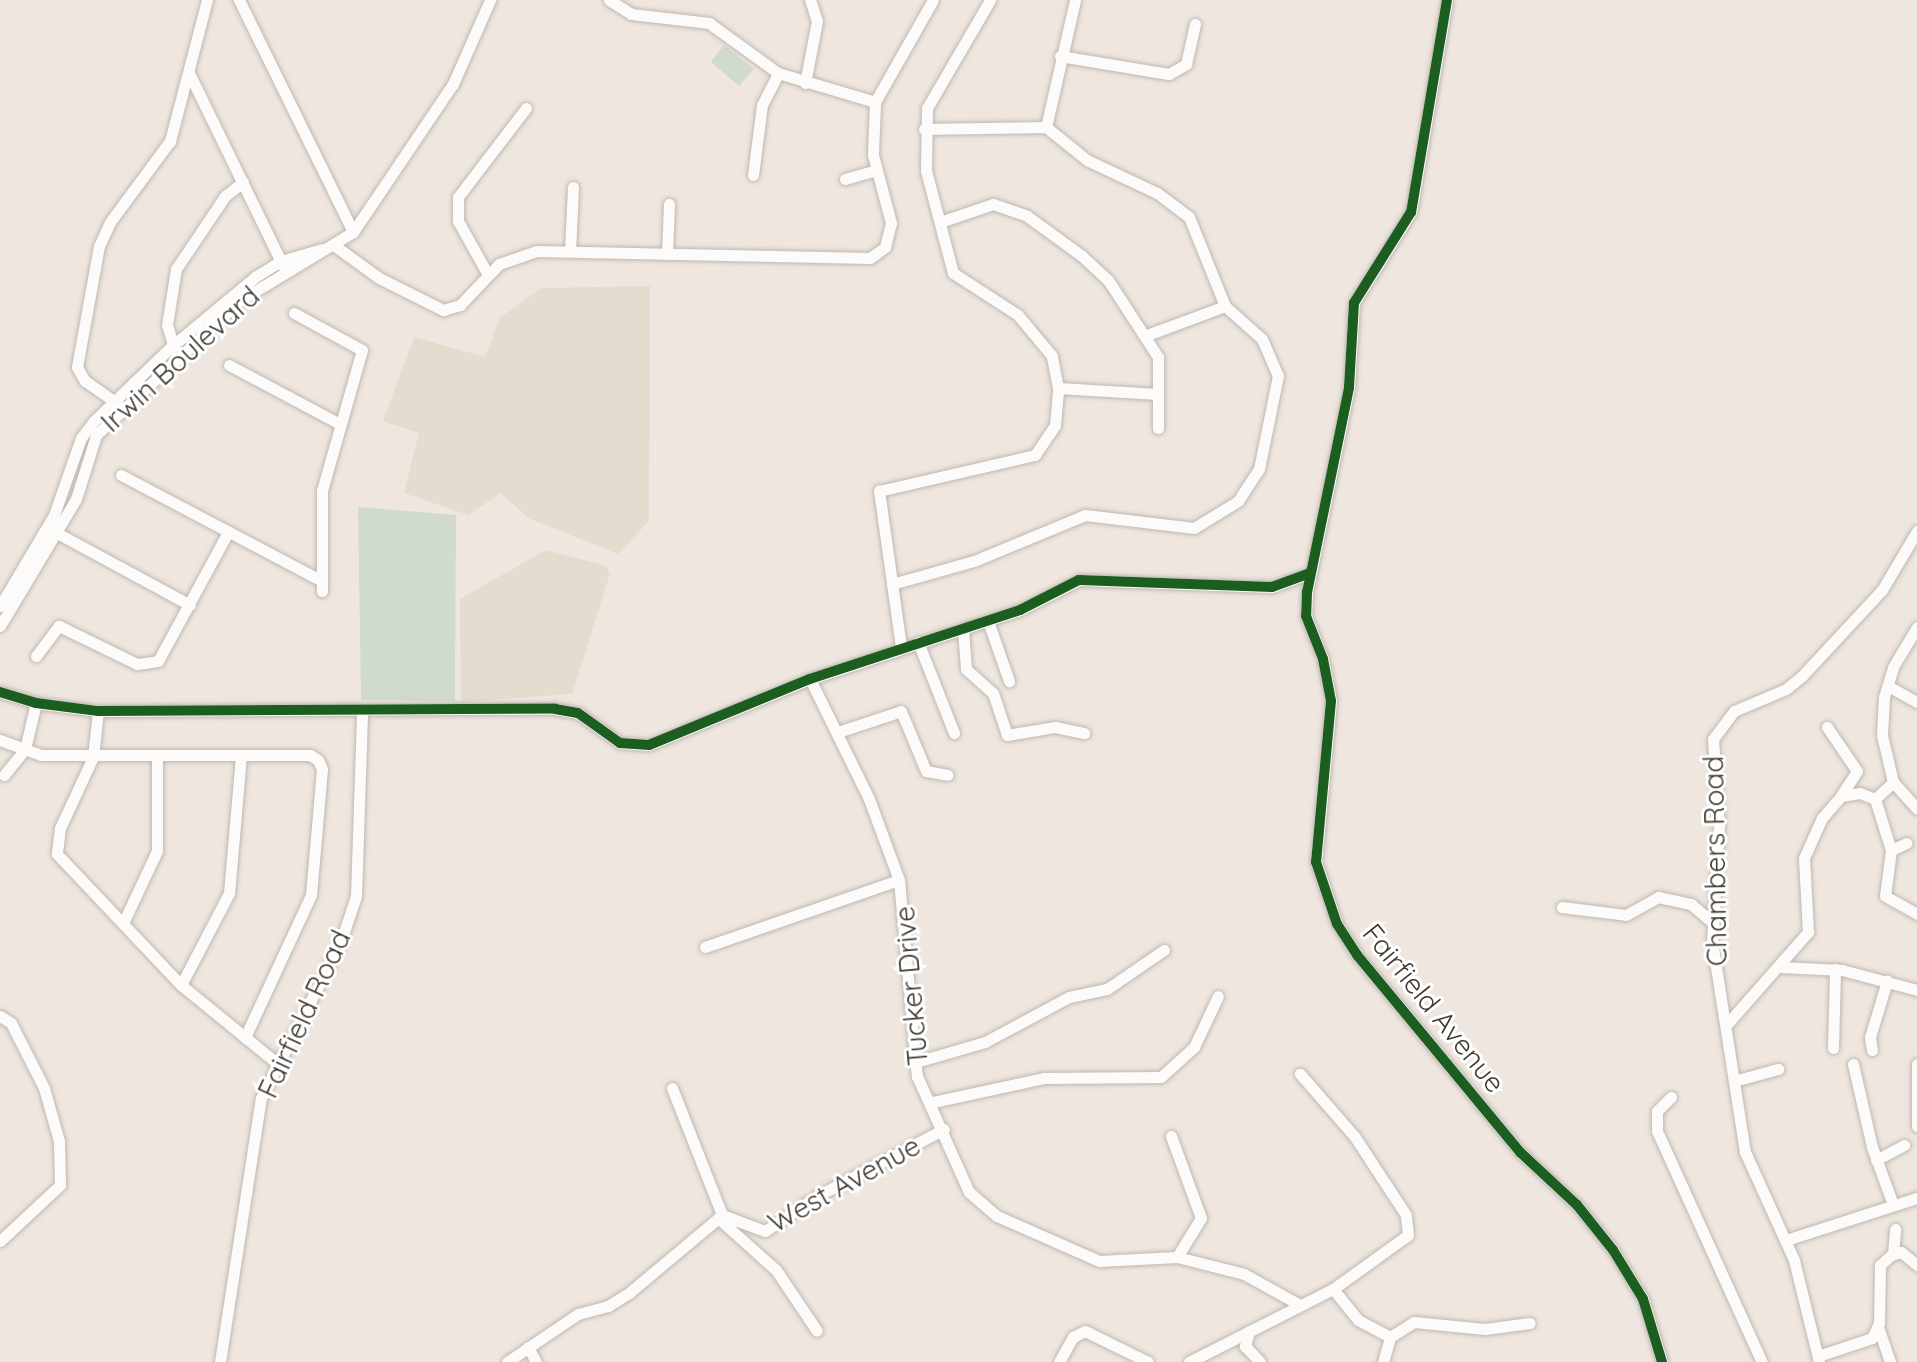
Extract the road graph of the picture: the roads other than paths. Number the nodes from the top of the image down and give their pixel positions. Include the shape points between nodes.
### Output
1 (207, 0) edge
2 (239, 0) edge
3 (490, 0) edge
4 (609, 0) edge
5 (810, 0) edge
6 (933, 0) edge
7 (990, 0) edge
8 (1075, 0) edge
9 (1447, 0) edge
10 (1195, 24) dead end
11 (1060, 56) junction
12 (189, 73) junction
13 (778, 73) junction
14 (805, 83) junction
15 (875, 102) junction
16 (526, 108) dead end
17 (1046, 127) junction
18 (924, 129) junction
19 (876, 170) junction
20 (753, 175) dead end
21 (845, 179) dead end
22 (243, 182) junction
23 (573, 187) dead end
24 (669, 204) dead end
25 (940, 222) junction
26 (353, 232) junction
27 (331, 248) junction
28 (570, 251) junction
29 (667, 254) junction
30 (283, 265) junction
31 (487, 273) junction
32 (1225, 306) junction
33 (294, 313) dead end
34 (1147, 335) junction
35 (175, 350) junction
36 (229, 365) dead end
37 (1058, 388) junction
38 (1158, 394) junction
39 (118, 404) junction
40 (338, 423) junction
41 (1158, 428) dead end
42 (121, 475) dead end
43 (59, 517) junction
44 (228, 532) junction
45 (57, 533) junction
46 (1916, 540) edge
47 (1310, 573) junction
48 (892, 584) junction
49 (7, 602) edge
50 (190, 605) junction
51 (988, 621) junction
52 (0, 626) edge
53 (1917, 627) edge
54 (963, 629) junction
55 (918, 642) junction
56 (901, 647) junction
57 (36, 656) dead end
58 (810, 679) junction
59 (1009, 681) dead end
60 (1888, 686) junction
61 (0, 692) edge
62 (1917, 702) edge
63 (36, 703) junction
64 (98, 711) junction
65 (362, 712) junction
66 (1827, 727) dead end
67 (838, 732) junction
68 (954, 733) dead end
69 (1084, 733) dead end
70 (0, 740) edge
71 (25, 749) junction
72 (241, 756) junction
73 (93, 757) junction
74 (157, 757) junction
75 (4, 775) dead end
76 (948, 775) dead end
77 (1893, 782) junction
78 (1841, 796) junction
79 (1875, 799) junction
80 (1917, 809) edge
81 (1907, 843) dead end
82 (1891, 850) junction
83 (899, 880) junction
84 (1562, 907) dead end
85 (1917, 914) edge
86 (124, 921) junction
87 (1714, 924) junction
88 (705, 947) dead end
89 (1164, 950) dead end
90 (1781, 967) junction
91 (1835, 969) junction
92 (1887, 981) junction
93 (181, 985) junction
94 (1917, 990) edge
95 (1218, 996) dead end
96 (0, 1016) edge
97 (1727, 1024) junction
98 (245, 1037) junction
99 (1833, 1048) dead end
100 (1872, 1050) dead end
101 (916, 1062) junction
102 (278, 1064) junction
103 (1853, 1064) dead end
104 (1917, 1064) edge
105 (1778, 1069) dead end
106 (1300, 1074) dead end
107 (1734, 1081) junction
108 (672, 1088) dead end
109 (1671, 1097) dead end
110 (933, 1102) junction
111 (1917, 1126) edge
112 (944, 1129) junction
113 (1171, 1136) dead end
114 (1904, 1145) dead end
115 (1876, 1160) junction
116 (1917, 1198) edge
117 (1892, 1202) junction
118 (720, 1217) junction
119 (1895, 1229) dead end
120 (1786, 1240) junction
121 (0, 1241) edge
122 (1893, 1254) junction
123 (1177, 1257) junction
124 (1917, 1265) edge
125 (1333, 1289) junction
126 (1300, 1305) junction
127 (1530, 1323) dead end
128 (1878, 1327) junction
129 (817, 1331) dead end
130 (1249, 1331) junction
131 (1390, 1337) junction
132 (528, 1347) junction
133 (1818, 1359) edge
134 (220, 1362) edge
135 (507, 1362) edge
136 (536, 1362) edge
137 (1059, 1362) edge
138 (1148, 1362) edge
139 (1189, 1362) edge
140 (1260, 1362) edge
141 (1383, 1362) edge
142 (1662, 1362) edge
143 (1762, 1362) edge
144 (1890, 1362) edge

1 - 12 street
2 - 26 street
3 - 26 street, Irwin Boulevard via 453,84
4 - 13 street via 631,14 709,23
5 - 14 street via 817,21
6 - 15 street
7 - 18 street via 927,108
8 - 11 street
9 - 47 street, Fairfield Avenue via 1411,212 1354,303 1349,388
10 - 11 street via 1186,64 1169,74
11 - 17 street
12 - 22 street
12 - 39 street via 170,141 110,222 99,246 77,367 85,381
13 - 14 street
13 - 20 street via 762,105
14 - 15 street
15 - 19 street
16 - 31 street via 458,197 458,221
17 - 18 street
17 - 32 street via 1087,160 1157,193 1189,217
18 - 25 street via 926,171
19 - 21 street
19 - 29 street via 891,223 885,247 870,258
22 - 30 street
22 - 35 street via 225,196 176,269 167,325
23 - 28 street
24 - 29 street
25 - 34 street via 993,204 1027,216 1108,280
25 - 37 street via 953,273 989,293 1043,341
26 - 27 street, Irwin Boulevard
27 - 30 street, Irwin Boulevard
27 - 31 street via 443,310 460,305
28 - 29 street
28 - 31 street via 526,254
30 - 35 street, Irwin Boulevard
32 - 34 street
32 - 48 street via 1262,339 1278,376 1259,469 1238,501 1194,528 1085,515 945,571
33 - 40 street via 362,350
34 - 38 street via 1158,357
35 - 39 street, Irwin Boulevard
36 - 40 street
37 - 38 street
37 - 48 street via 1055,425 1035,455 879,491
38 - 41 street
39 - 43 street, Irwin Boulevard via 77,469
40 - 44 street via 322,490 322,586
42 - 44 street
43 - 45 street, Irwin Boulevard
43 - 49 street, Irwin Boulevard
44 - 50 street
45 - 49 street, Irwin Boulevard
45 - 50 street
46 - 87 street, Chambers Road via 1882,590 1802,676 1786,689 1734,711 1717,728
47 - 51 street via 1272,587 1079,580
47 - 142 street, Fairfield Avenue via 1306,616 1323,659 1331,701 1316,862 1337,924 1521,1153 1606,1240 1643,1299
48 - 56 street
49 - 52 street, Irwin Boulevard
50 - 57 street via 158,661 137,664 59,626
51 - 54 street
51 - 59 street
53 - 60 street
54 - 55 street
54 - 69 street via 966,669 993,693 1007,735 1055,727
55 - 56 street
55 - 68 street
56 - 58 street
58 - 65 street via 649,745 620,743 578,713 555,709
58 - 67 street, Tucker Drive
60 - 62 street
60 - 77 street via 1882,735
61 - 63 street
63 - 64 street
63 - 71 street
64 - 65 street
64 - 73 street
65 - 102 street, Fairfield Road via 356,896 341,941
66 - 78 street via 1857,771
67 - 76 street via 901,711 926,771
67 - 83 street, Tucker Drive
70 - 71 street
71 - 73 street
71 - 75 street
72 - 74 street
72 - 93 street via 229,893
72 - 98 street via 310,755 322,769 311,895
73 - 74 street
73 - 86 street via 56,840 57,854
74 - 86 street via 157,851
77 - 79 street
77 - 80 street
78 - 79 street via 1860,793
78 - 90 street via 1822,818 1804,858 1808,932
79 - 82 street
81 - 82 street
82 - 85 street via 1885,896
83 - 88 street
83 - 101 street, Tucker Drive
84 - 87 street via 1626,915 1658,897 1691,904
86 - 93 street
87 - 97 street, Chambers Road via 1714,961
89 - 101 street via 1107,989 1069,997 1005,1034 955,1054
90 - 91 street
90 - 97 street
91 - 92 street
91 - 99 street
92 - 94 street
92 - 100 street via 1870,1037
93 - 98 street
95 - 110 street via 1194,1047 1161,1077 1044,1078
96 - 121 street via 11,1023 44,1088 59,1141 60,1185
97 - 107 street, Chambers Road
98 - 102 street
101 - 110 street, Tucker Drive via 917,1076
102 - 134 street, Fairfield Road via 261,1098
103 - 115 street
104 - 111 street
105 - 107 street
106 - 125 street via 1355,1137 1409,1221 1404,1240
107 - 120 street, Chambers Road via 1752,1174
108 - 118 street
109 - 143 street via 1657,1111 1657,1131
110 - 112 street, Tucker Drive
112 - 118 street, West Avenue via 819,1195 765,1231
112 - 123 street, Tucker Drive via 963,1182 997,1216 1099,1261
113 - 123 street via 1201,1218
114 - 115 street
115 - 117 street
116 - 117 street
117 - 120 street
118 - 129 street via 776,1270
118 - 132 street via 630,1292 608,1306 578,1314
119 - 122 street
120 - 133 street, Chambers Road
122 - 124 street via 1912,1257
122 - 128 street via 1880,1265
123 - 126 street, Tucker Drive via 1244,1274
125 - 126 street
125 - 131 street via 1358,1320
126 - 130 street
127 - 131 street via 1485,1329 1424,1320
128 - 133 street via 1872,1338
128 - 144 street
130 - 139 street
130 - 140 street via 1245,1346
131 - 141 street
132 - 135 street
132 - 136 street
137 - 138 street via 1073,1337 1085,1331

